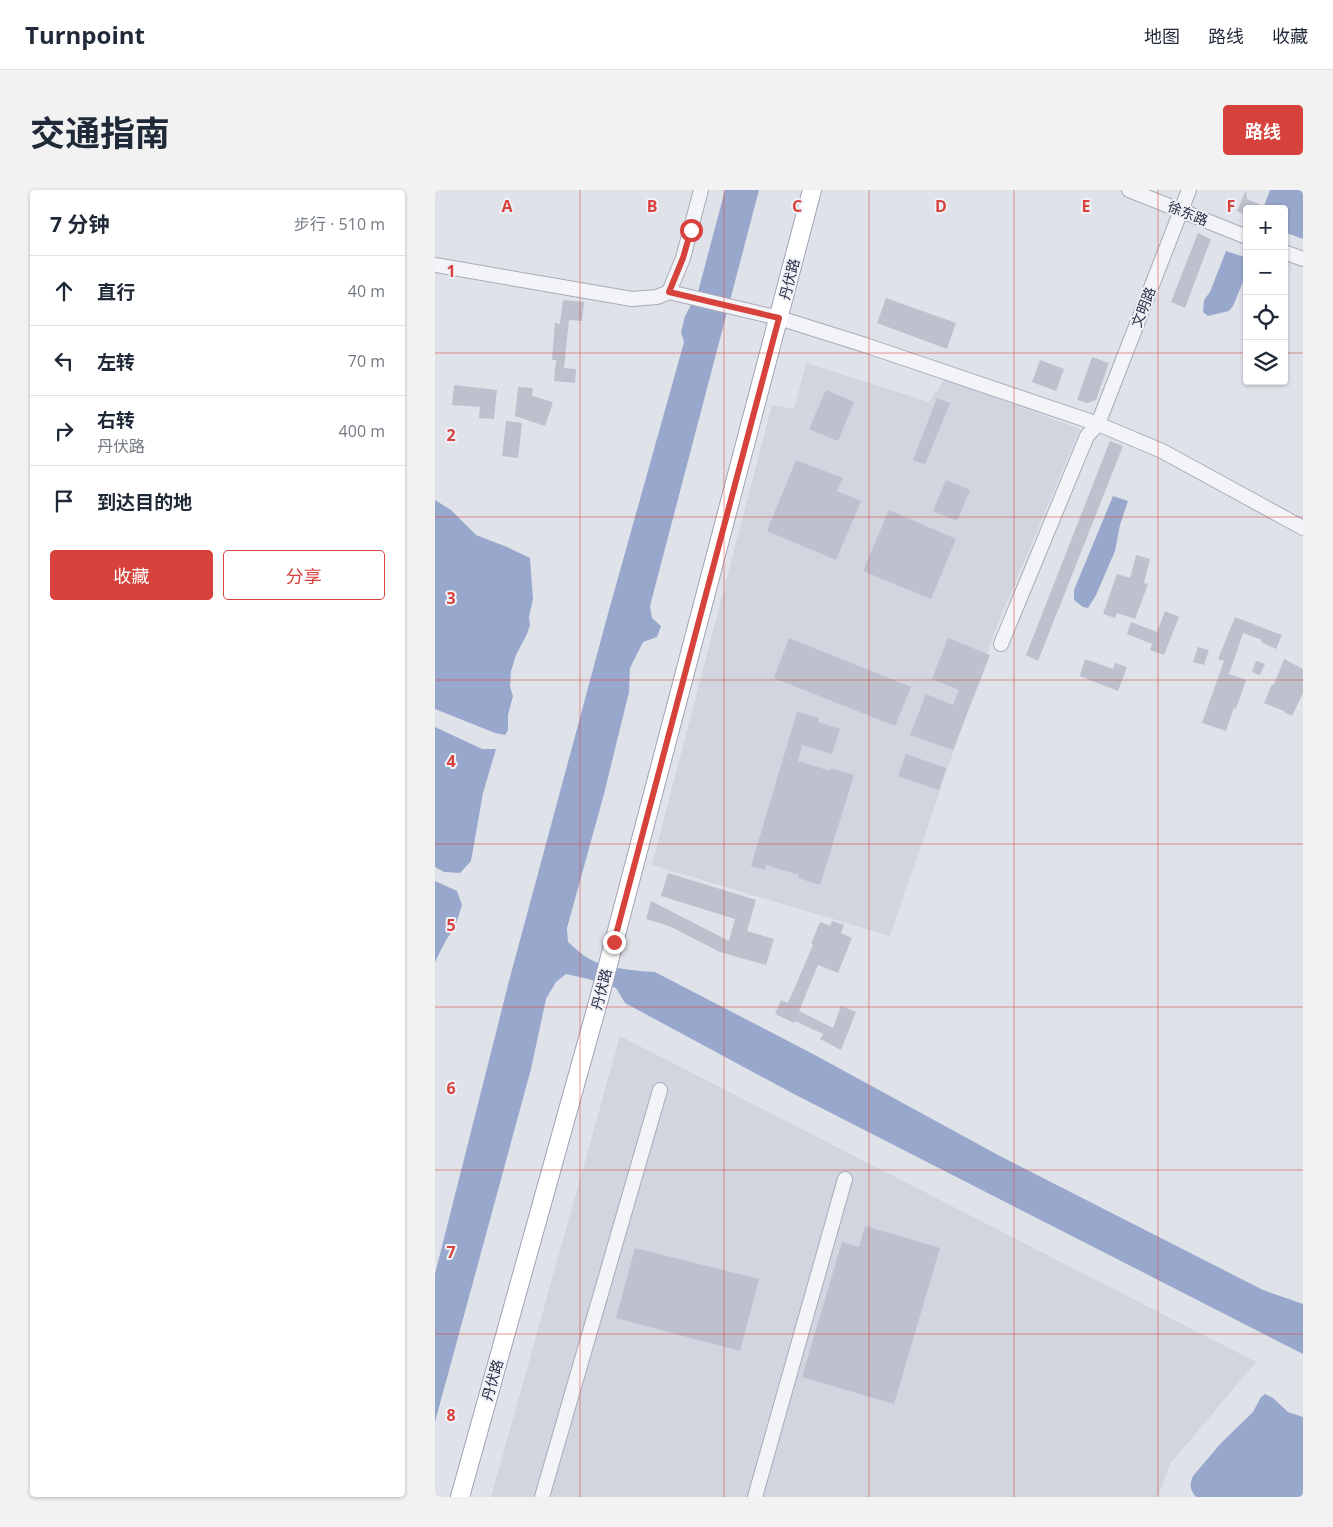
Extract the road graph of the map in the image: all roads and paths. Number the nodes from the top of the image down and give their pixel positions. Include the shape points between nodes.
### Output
1 (701, 190) edge
2 (813, 190) edge
3 (1129, 190) edge
4 (1189, 190) edge
5 (1181, 210) junction
6 (1243, 235) edge
7 (1288, 253) edge
8 (1303, 259) edge
9 (435, 265) edge
10 (669, 292) junction
11 (779, 318) junction
12 (1098, 424) junction
13 (1303, 528) edge
14 (1001, 644) dead end
15 (660, 1090) dead end
16 (845, 1179) dead end
17 (460, 1497) edge
18 (542, 1497) edge
19 (755, 1497) edge

1 - 10 street via 683,258
2 - 11 main road, 丹伏路
3 - 5 street, 徐东路
4 - 5 street, 文明路
5 - 6 street, 徐东路
5 - 12 street, 文明路
7 - 8 street
9 - 10 street via 632,299 657,297
10 - 11 street
11 - 12 street
11 - 17 main road, 丹伏路 via 599,999
12 - 13 street via 1162,451
12 - 14 street, 文明路 via 1087,436
15 - 18 street
16 - 19 street

